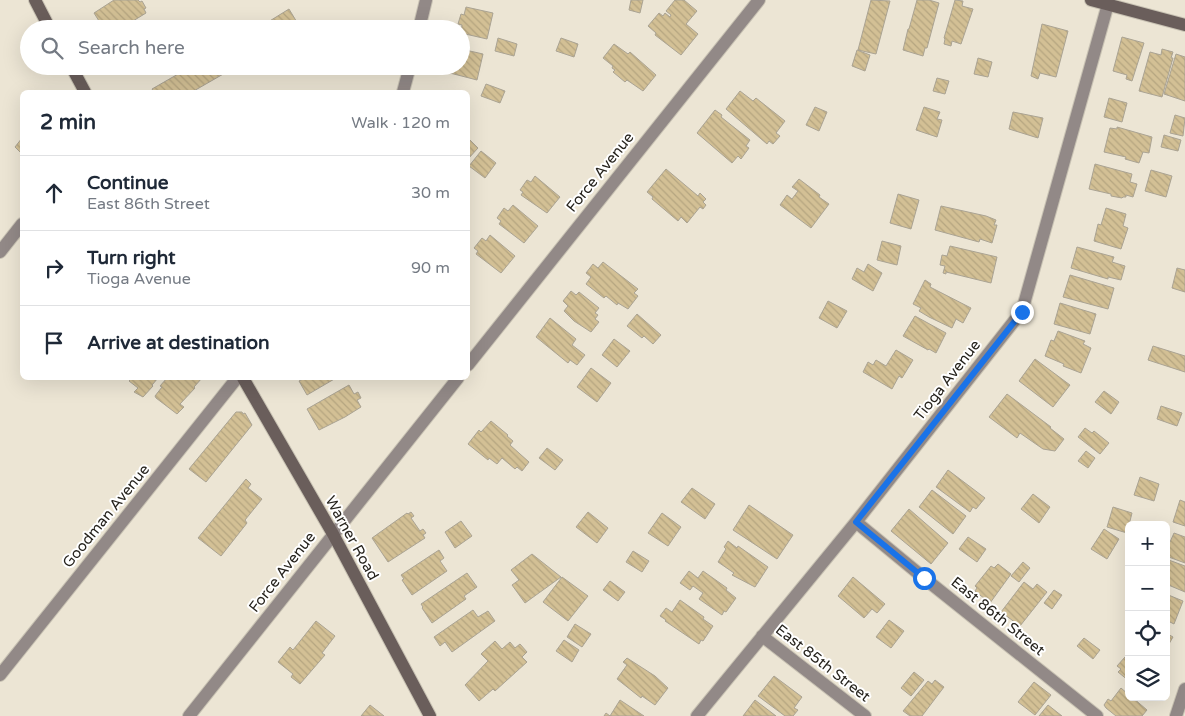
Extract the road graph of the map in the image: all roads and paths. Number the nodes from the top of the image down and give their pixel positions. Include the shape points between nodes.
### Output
1 (35, 0) edge
2 (426, 0) edge
3 (759, 0) edge
4 (1091, 0) edge
5 (1108, 4) junction
6 (45, 20) edge
7 (421, 20) edge
8 (1185, 25) edge
9 (76, 75) edge
10 (408, 75) edge
11 (84, 90) edge
12 (404, 90) edge
13 (20, 227) edge
14 (0, 252) edge
15 (470, 362) edge
16 (235, 380) edge
17 (244, 380) edge
18 (456, 380) edge
19 (856, 522) junction
20 (333, 534) junction
21 (762, 636) junction
22 (0, 675) edge
23 (1185, 689) edge
24 (189, 716) edge
25 (430, 716) edge
26 (697, 716) edge
27 (865, 716) edge
28 (1097, 716) edge
29 (1176, 716) edge

1 - 6 main road
2 - 7 street
3 - 15 street, Force Avenue
4 - 5 main road
5 - 8 main road
5 - 19 street, Tioga Avenue via 1022,312
9 - 11 main road
10 - 12 street
13 - 14 street
16 - 22 street, Goodman Avenue
17 - 20 main road, Warner Road
18 - 20 street, Force Avenue
19 - 21 street, Tioga Avenue
19 - 28 street, East 86th Street
20 - 24 street, Force Avenue
20 - 25 main road, Warner Road
21 - 26 street, Tioga Avenue
21 - 27 street, East 85th Street
23 - 29 street

